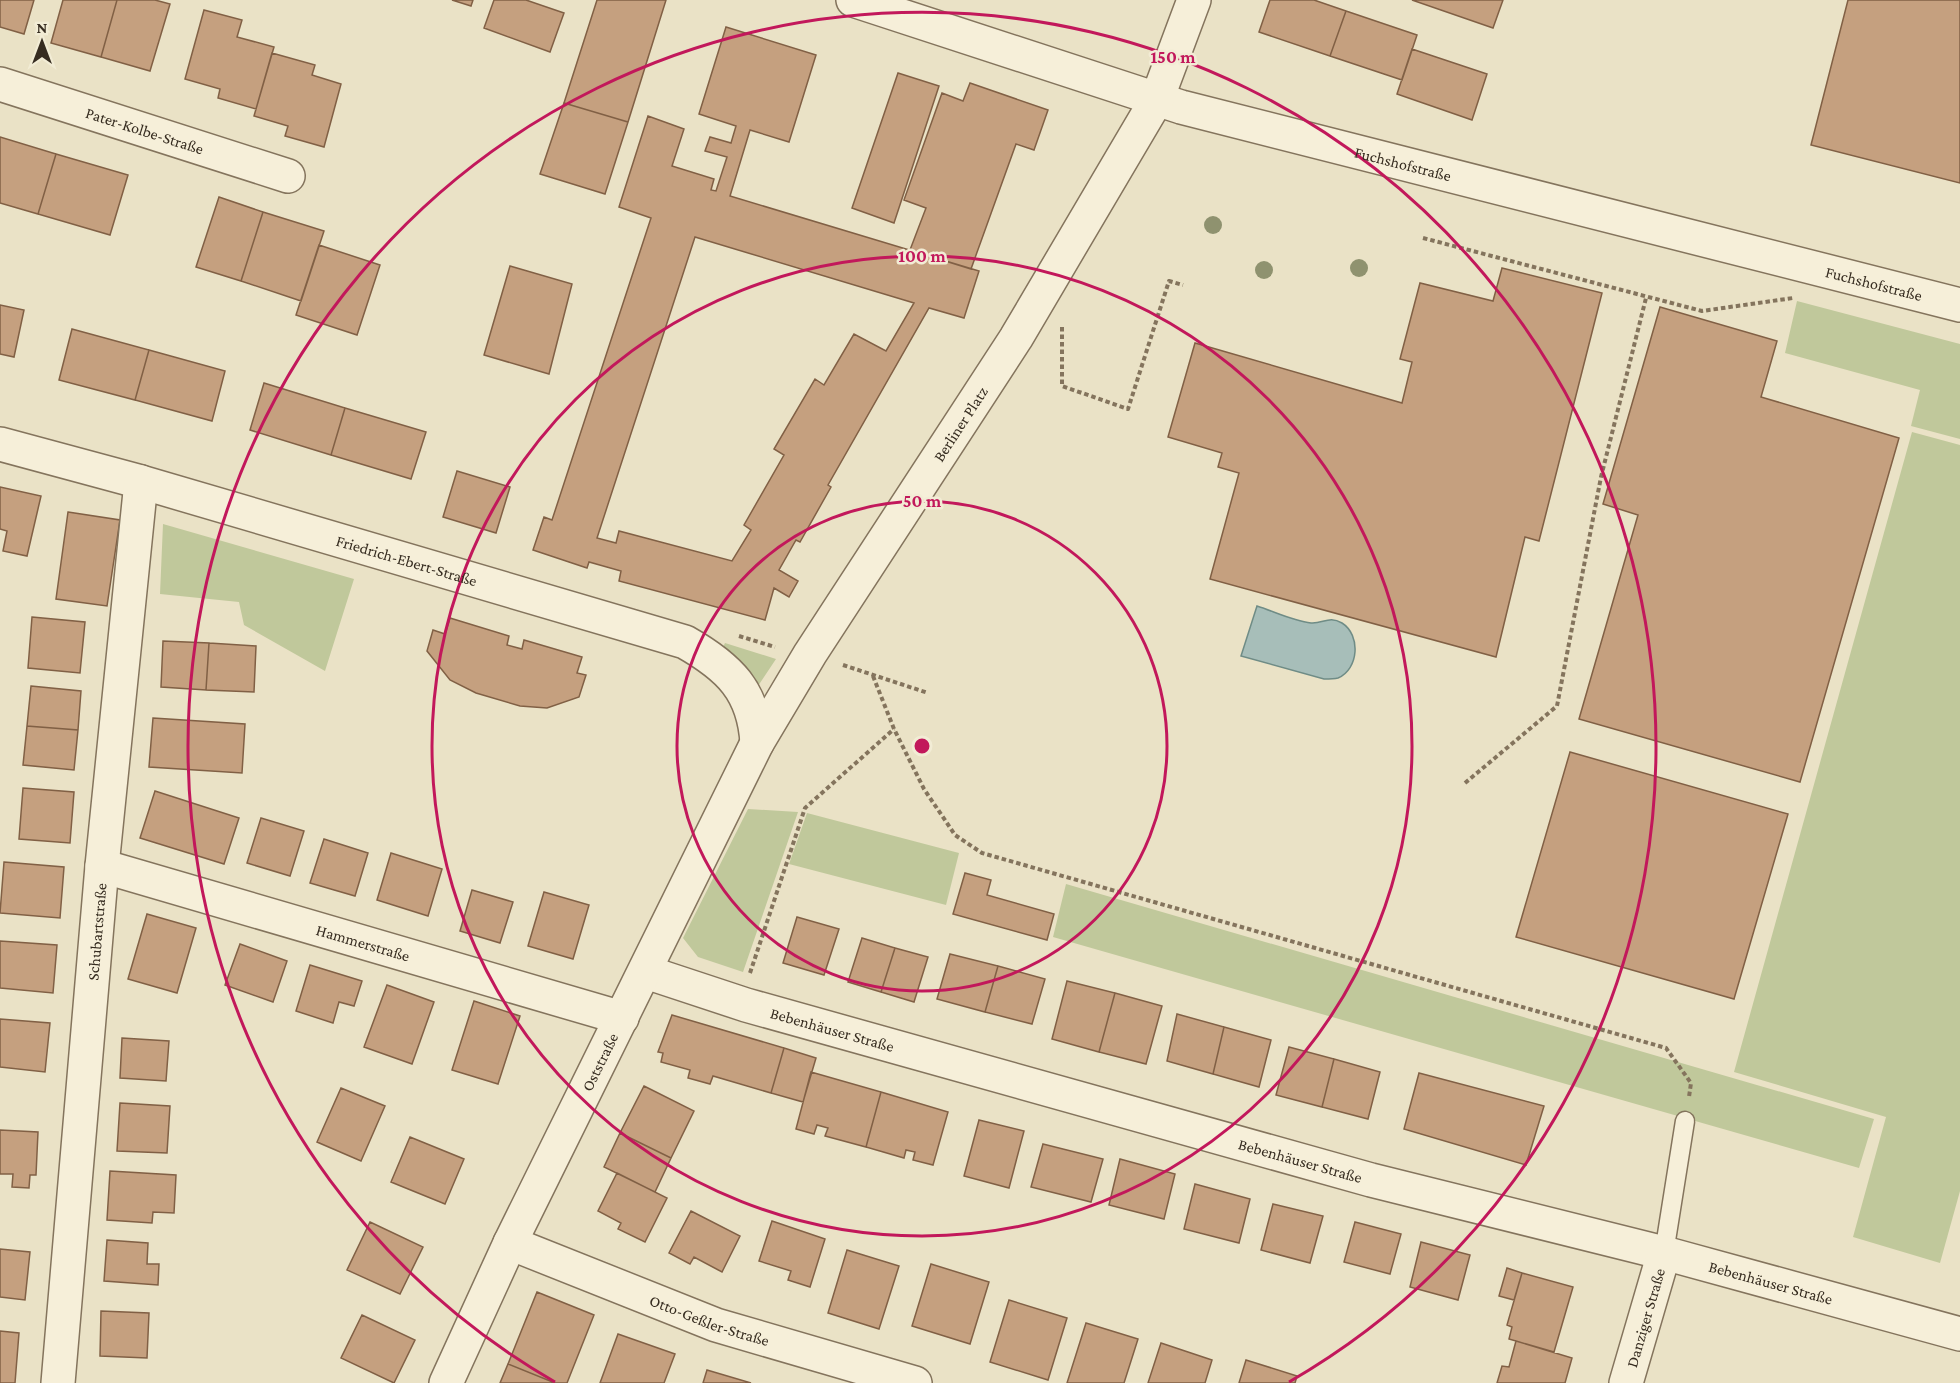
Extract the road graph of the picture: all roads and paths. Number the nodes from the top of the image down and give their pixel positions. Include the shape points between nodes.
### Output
1 (853, 0) edge
2 (1194, 0) edge
3 (0, 84) edge
4 (1157, 99) junction
5 (288, 176) dead end
6 (1424, 238) dead end
7 (1183, 285) dead end
8 (1646, 298) junction
9 (1796, 298) dead end
10 (1960, 305) edge
11 (1062, 386) dead end
12 (0, 444) edge
13 (141, 482) junction
14 (928, 693) dead end
15 (894, 729) junction
16 (757, 744) junction
17 (1465, 783) dead end
18 (102, 866) junction
19 (646, 972) junction
20 (740, 1003) junction
21 (622, 1018) junction
22 (1686, 1121) joint
23 (510, 1243) junction
24 (1664, 1253) junction
25 (1960, 1334) edge
26 (58, 1383) edge
27 (446, 1383) edge
28 (915, 1383) edge
29 (1626, 1383) edge

1 - 4 street, Fuchshofstraße
2 - 4 street
3 - 5 street, Pater-Kolbe-Straße
4 - 10 street, Fuchshofstraße
4 - 16 street, Berliner Platz via 1016,338 810,654
6 - 8 path
7 - 11 path via 1168,281 1128,409
8 - 9 path via 1702,311
8 - 17 path via 1602,477 1557,706
12 - 13 street, Friedrich-Ebert-Straße
13 - 16 street, Friedrich-Ebert-Straße via 685,642 711,657 742,689 753,708
13 - 18 street, Schubartstraße
14 - 15 path via 873,676
15 - 20 path via 805,808
15 - 22 path via 924,789 955,835 982,854 1666,1048 1690,1083
16 - 19 street, Oststraße
18 - 21 street, Hammerstraße
18 - 26 street, Schubartstraße
19 - 20 street, Bebenhäuser Straße
19 - 21 street, Oststraße
20 - 24 street, Bebenhäuser Straße via 1371,1180
21 - 23 street, Oststraße
22 - 24 lane
23 - 27 street, Oststraße
23 - 28 street, Otto-Geßler-Straße via 716,1325
24 - 25 street, Bebenhäuser Straße
24 - 29 street, Danziger Straße

